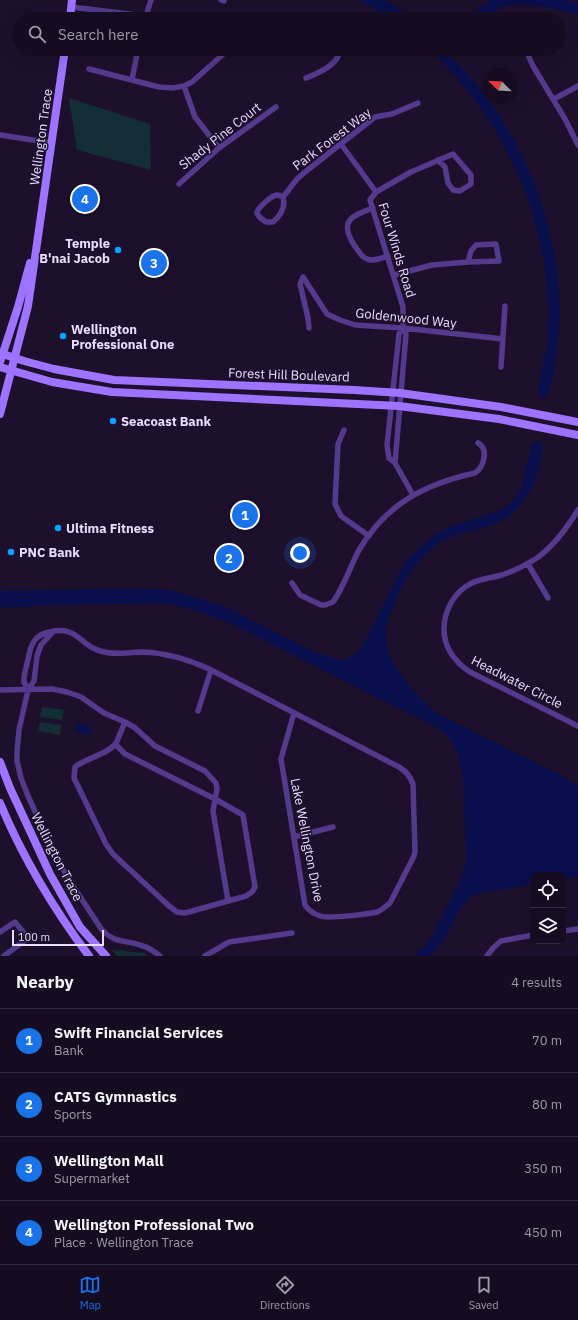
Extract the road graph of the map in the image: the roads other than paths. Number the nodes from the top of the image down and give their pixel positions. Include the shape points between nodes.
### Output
1 (151, 0) edge
2 (72, 3) edge
3 (116, 12) edge
4 (148, 12) edge
5 (64, 56) edge
6 (137, 56) edge
7 (221, 56) edge
8 (338, 56) edge
9 (529, 57) dead end
10 (89, 68) dead end
11 (306, 78) dead end
12 (132, 80) junction
13 (184, 86) junction
14 (578, 86) edge
15 (554, 99) junction
16 (418, 103) dead end
17 (276, 107) dead end
18 (0, 135) edge
19 (52, 143) junction
20 (341, 144) junction
21 (578, 145) edge
22 (219, 148) junction
23 (438, 160) junction
24 (179, 184) dead end
25 (376, 192) junction
26 (285, 195) junction
27 (373, 208) junction
28 (40, 228) junction
29 (388, 256) junction
30 (468, 262) junction
31 (394, 275) junction
32 (505, 306) dead end
33 (309, 328) dead end
34 (402, 328) junction
35 (503, 339) junction
36 (1, 357) edge
37 (16, 359) junction
38 (0, 367) edge
39 (501, 367) dead end
40 (12, 371) junction
41 (396, 393) junction
42 (390, 405) junction
43 (399, 406) junction
44 (0, 414) edge
45 (578, 422) edge
46 (344, 430) dead end
47 (578, 435) edge
48 (478, 443) dead end
49 (395, 463) junction
50 (413, 495) junction
51 (578, 510) edge
52 (369, 536) junction
53 (528, 564) junction
54 (292, 583) dead end
55 (548, 598) dead end
56 (55, 630) junction
57 (211, 670) junction
58 (0, 690) edge
59 (28, 690) junction
60 (198, 711) dead end
61 (294, 713) junction
62 (124, 722) junction
63 (578, 726) edge
64 (115, 744) junction
65 (0, 762) edge
66 (216, 799) junction
67 (0, 803) edge
68 (333, 827) dead end
69 (294, 837) junction
70 (228, 901) junction
71 (578, 929) edge
72 (566, 931) edge
73 (0, 932) edge
74 (292, 933) dead end
75 (530, 936) edge
76 (4, 956) edge
77 (88, 956) edge
78 (106, 956) edge
79 (160, 956) edge
80 (205, 956) edge
81 (487, 956) edge

1 - 4 street
2 - 3 street
5 - 19 main road, Wellington Trace
6 - 12 street
7 - 13 street via 196,79
8 - 11 street via 320,72
9 - 15 street
10 - 12 street
12 - 13 street via 163,88
13 - 22 street via 198,121
14 - 15 street
15 - 21 street
16 - 20 street, Park Forest Way via 392,114 375,117
17 - 22 street, Shady Pine Court
18 - 19 street
19 - 28 main road, Wellington Trace
20 - 25 street, Four Winds Road
20 - 26 street, Park Forest Way via 301,176
22 - 24 street, Shady Pine Court
23 - 23 street via 453,154 472,175 471,184 460,191 453,190 448,183 445,167
23 - 25 street
25 - 27 street, Four Winds Road via 370,200
26 - 26 street via 272,197 257,209 259,216 266,222 273,222 282,210
27 - 29 street, Four Winds Road
27 - 29 street via 353,217 348,224 347,232 363,257 371,260
28 - 36 main road, Wellington Trace
28 - 37 main road, Wellington Trace via 28,306
29 - 31 street, Four Winds Road
30 - 30 street via 498,261 496,244 476,245
30 - 31 street via 426,266
31 - 34 street, Four Winds Road via 403,307
32 - 35 street
33 - 34 street, Goldenwood Way via 300,284 302,277 326,314 355,325
34 - 35 street, Goldenwood Way
34 - 41 street, Four Winds Road via 398,334
35 - 39 street
36 - 37 main road, Forest Hill Boulevard
37 - 40 main road, Wellington Trace
37 - 41 main road, Forest Hill Boulevard via 114,380
38 - 40 main road, Forest Hill Boulevard
40 - 42 main road, Forest Hill Boulevard via 112,392
40 - 44 main road, Wellington Trace
41 - 42 street
41 - 43 street
41 - 45 main road, Forest Hill Boulevard via 501,407
42 - 43 main road, Forest Hill Boulevard
42 - 49 street via 387,445 389,458
43 - 47 main road, Forest Hill Boulevard via 499,419
43 - 49 street
46 - 52 street via 338,444 335,504 341,516
48 - 50 street via 484,449 483,463 475,473 437,483
49 - 50 street
50 - 52 street via 391,512
51 - 53 street, Headwater Circle via 553,545
52 - 54 street via 359,550 335,598 329,604 321,605 300,595
53 - 55 street
53 - 63 street, Headwater Circle via 501,575 472,582 462,590 446,614 446,643 457,661 470,672
56 - 57 street, Lake Wellington Drive via 73,633 92,647 104,652 161,654 184,659
56 - 59 street via 41,645 34,681
56 - 59 street via 40,634 34,640 24,681
57 - 60 street
57 - 61 street, Lake Wellington Drive
58 - 59 street
59 - 62 street via 52,689 67,692
59 - 79 street via 19,730 17,760 21,778 42,829 71,883 105,933 116,940 147,948
61 - 69 street, Lake Wellington Drive via 281,759
61 - 69 street, Lake Wellington Drive via 399,766 406,772 413,789 415,851 390,903 384,908 376,912 328,918 314,914 305,905
62 - 64 street
62 - 66 street via 134,727 155,746 211,776 216,783
64 - 66 street via 125,754
64 - 70 street via 110,749 80,762 75,767 74,778 113,854 177,912 185,913
65 - 78 main road, Wellington Trace via 50,874 80,927
66 - 70 street via 213,811
66 - 70 street via 243,815 254,887 246,896
67 - 77 main road, Wellington Trace via 11,831 35,877
68 - 69 street
71 - 72 street
73 - 76 street via 15,922 28,938
74 - 80 street via 229,942
75 - 81 street via 501,941

